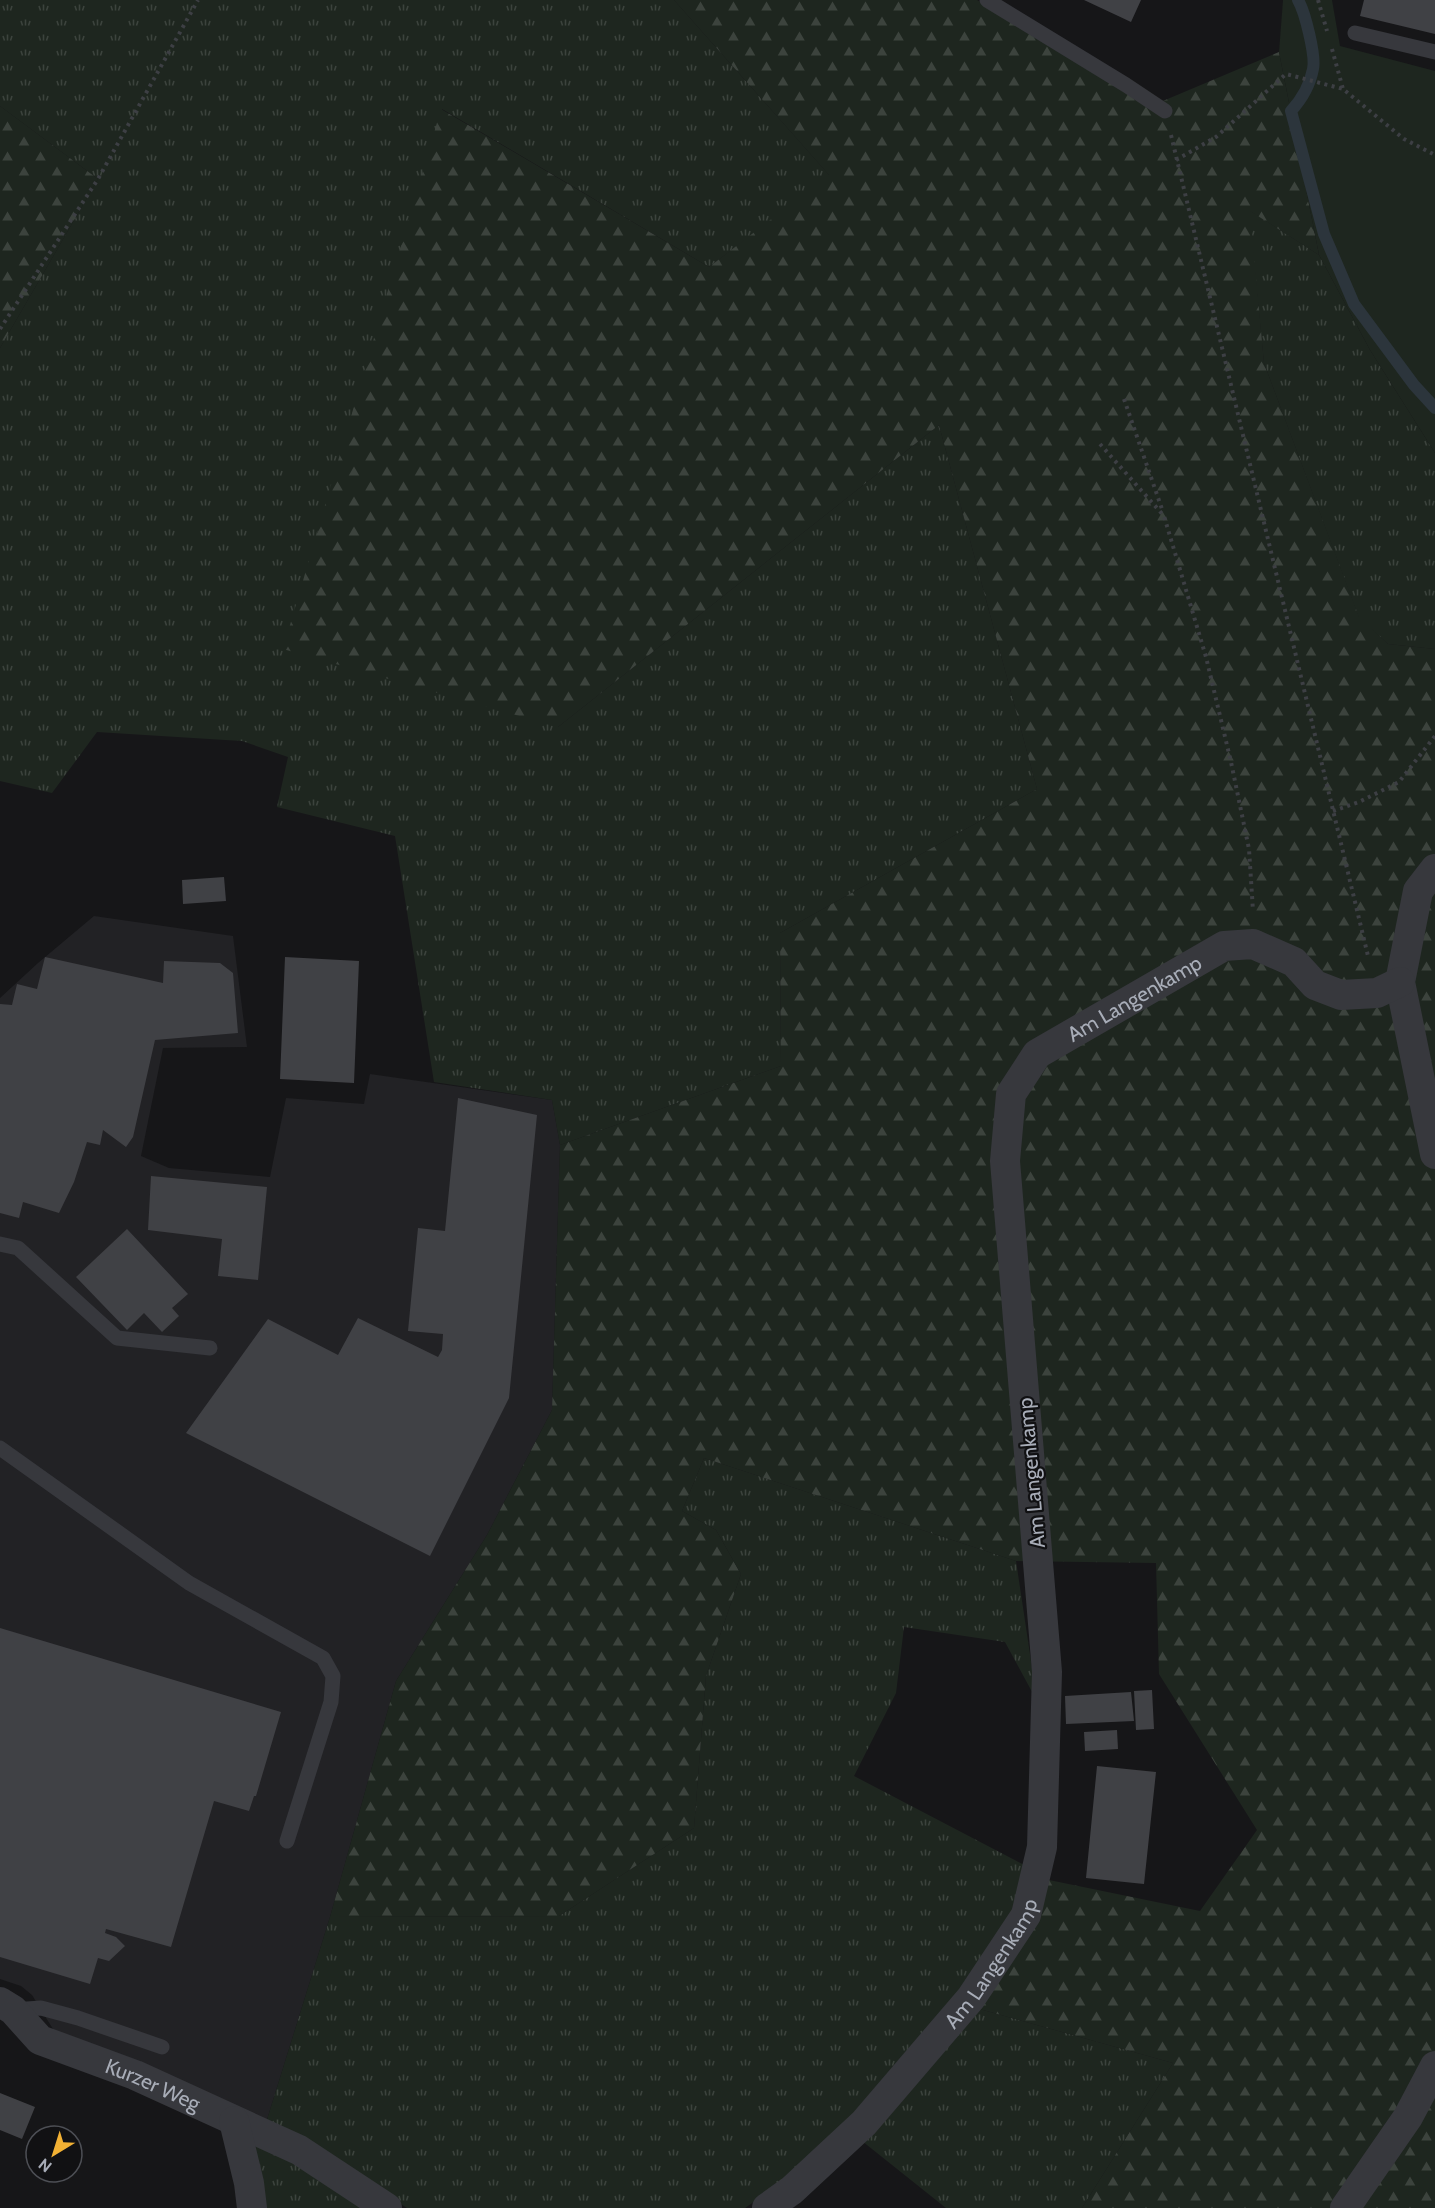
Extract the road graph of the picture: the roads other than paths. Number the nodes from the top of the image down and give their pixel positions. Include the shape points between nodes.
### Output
1 (987, 0) edge
2 (1355, 33) dead end
3 (1435, 52) edge
4 (1165, 111) road end
5 (1435, 869) edge
6 (1389, 987) junction
7 (1435, 1154) edge
8 (0, 1244) edge
9 (210, 1348) dead end
10 (0, 1448) edge
11 (287, 1841) dead end
12 (7, 2006) edge
13 (162, 2047) dead end
14 (1435, 2066) edge
15 (234, 2121) junction
16 (252, 2208) edge
17 (387, 2208) edge
18 (767, 2208) edge
19 (1345, 2208) edge

1 - 4 lane
2 - 3 lane
5 - 6 street via 1418,891
6 - 7 street
6 - 18 street, Am Langenkamp via 1341,995 1315,985 1294,962 1253,944 1224,946 1037,1054 1011,1094 1005,1161 1047,1672 1042,1847 1026,1915 971,1998 864,2123
8 - 9 lane via 18,1248 117,1338
10 - 11 lane via 189,1583 323,1658 333,1676 331,1702
12 - 13 lane via 41,2008
12 - 15 street, Kurzer Weg via 40,2040 135,2075
14 - 19 street via 1408,2117
15 - 16 street
15 - 17 street via 299,2150

